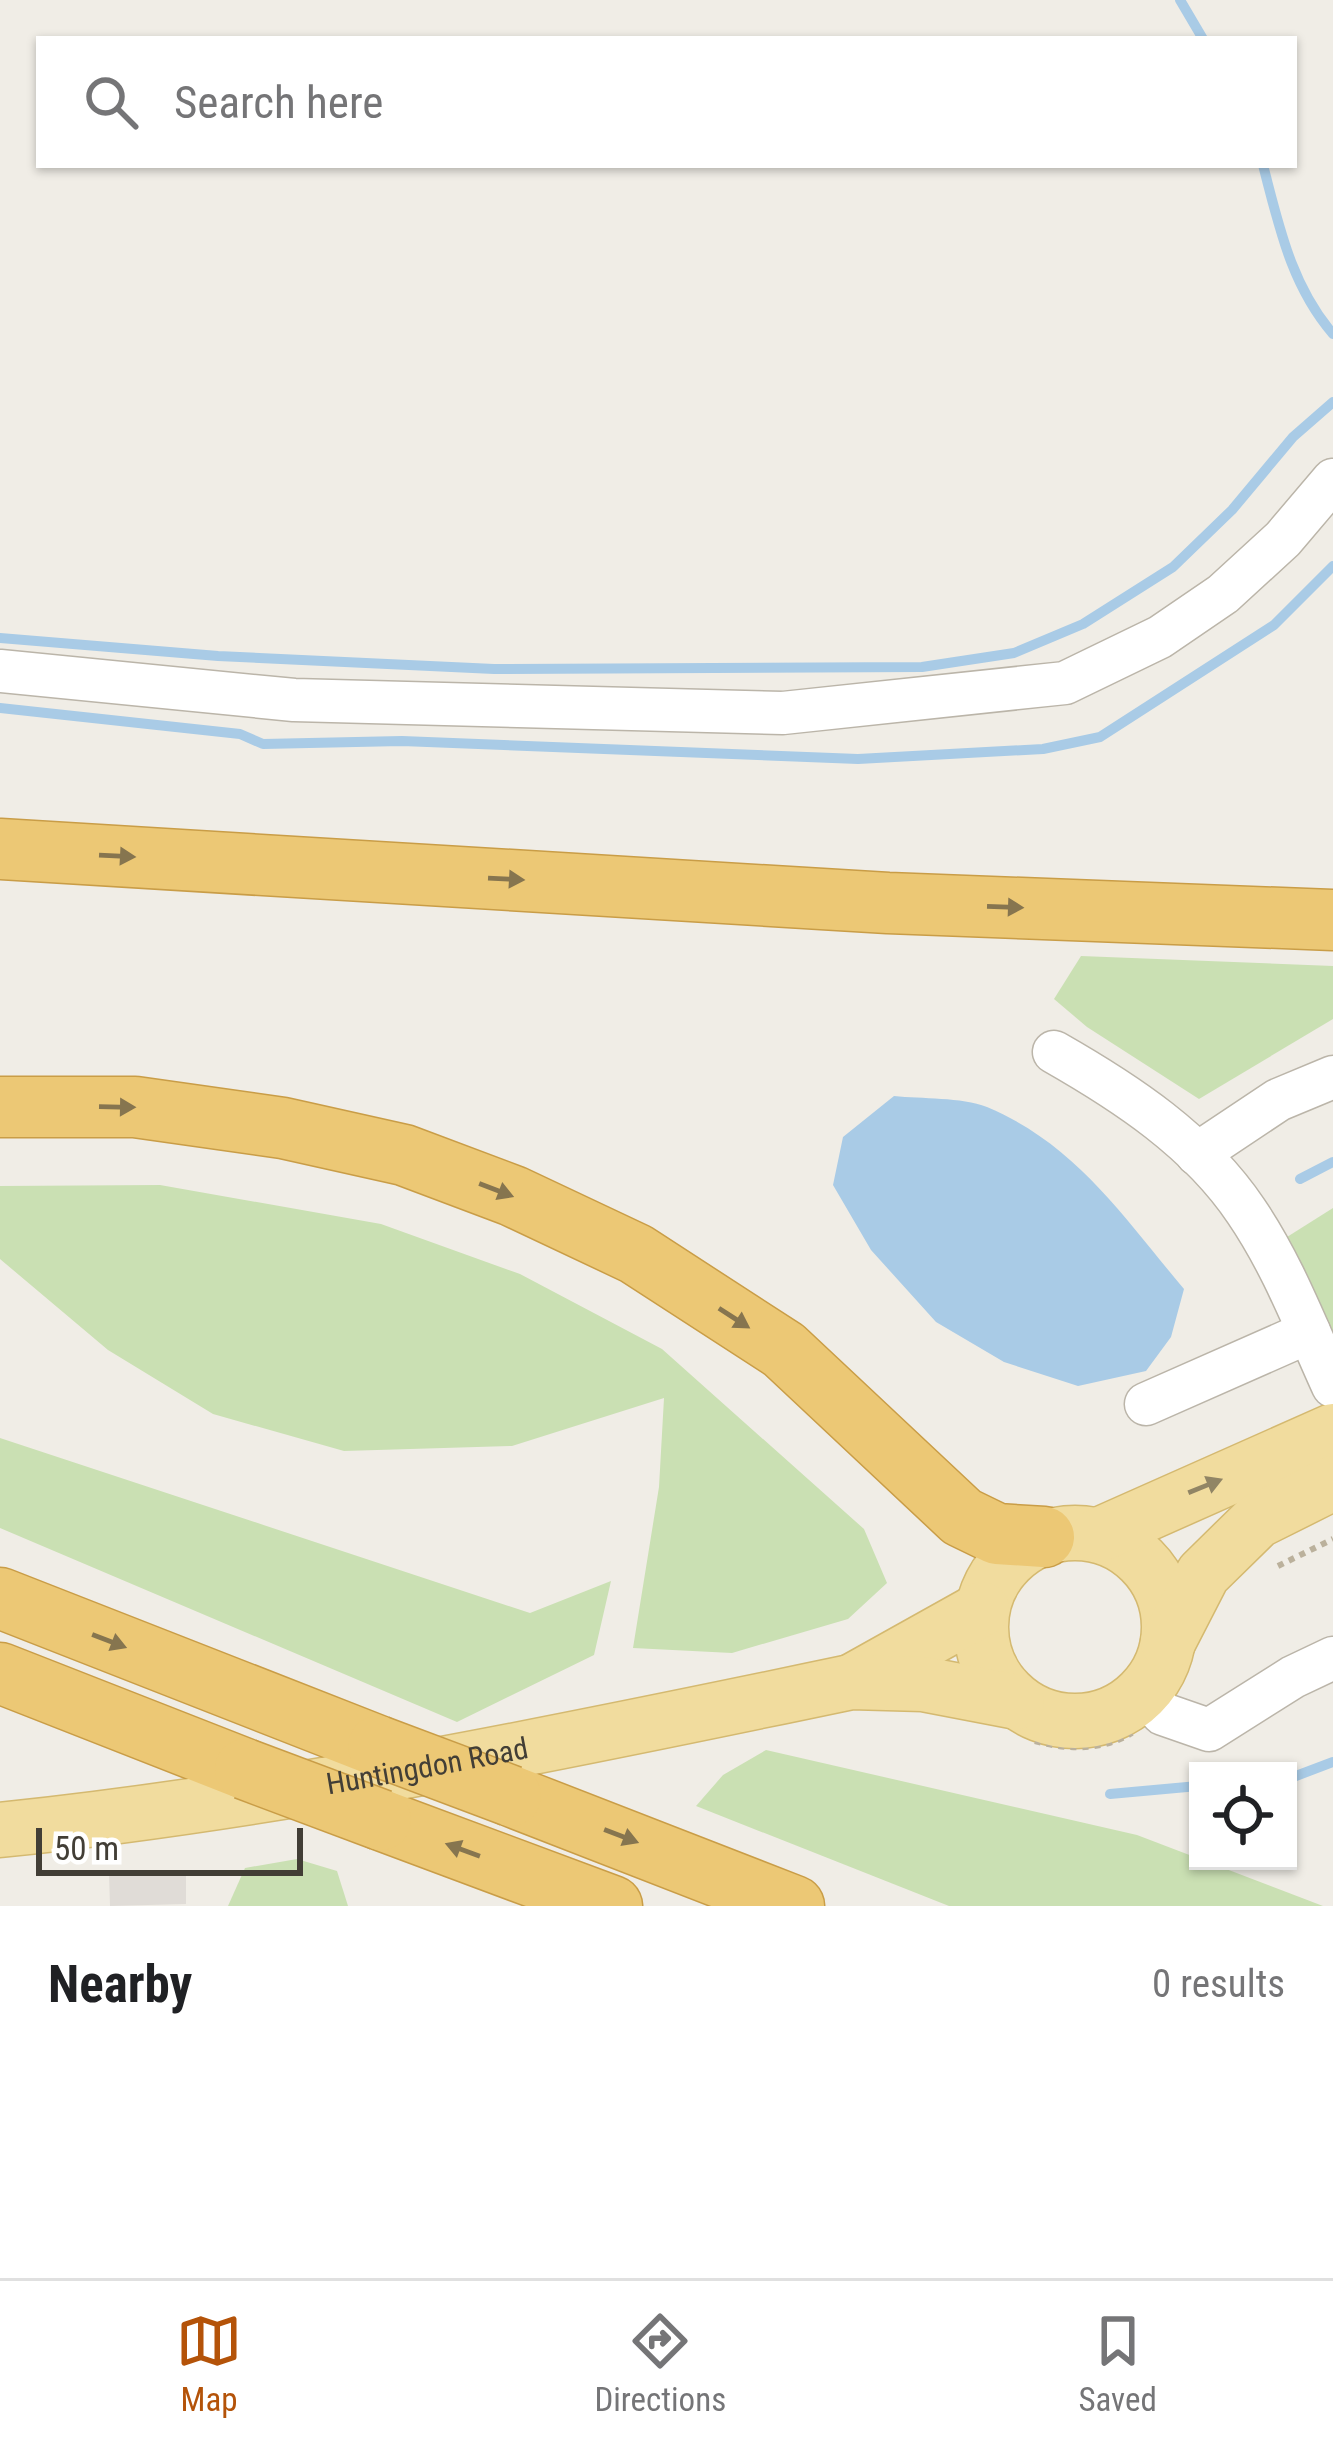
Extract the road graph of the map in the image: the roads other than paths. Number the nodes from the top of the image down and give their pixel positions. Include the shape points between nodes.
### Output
1 (1333, 480) edge
2 (0, 670) edge
3 (0, 849) edge
4 (1333, 920) edge
5 (1054, 1052) dead end
6 (1333, 1077) edge
7 (0, 1107) edge
8 (1197, 1154) junction
9 (1309, 1332) junction
10 (1333, 1386) edge
11 (1146, 1404) dead end
12 (1333, 1431) edge
13 (1333, 1483) edge
14 (1071, 1536) junction
15 (0, 1598) edge
16 (982, 1609) junction
17 (1168, 1642) junction
18 (1333, 1658) edge
19 (0, 1673) edge
20 (851, 1682) junction
21 (1143, 1692) junction
22 (1017, 1702) junction
23 (0, 1830) edge
24 (612, 1906) edge
25 (794, 1906) edge

1 - 2 lane via 1222,594 1160,638 1065,683 783,713 294,700
3 -> 4 highway via 888,903
5 - 8 lane via 1129,1098
6 - 8 lane via 1278,1100
7 -> 14 highway via 135,1107 283,1128 404,1155 513,1196 636,1254 784,1350 962,1516 997,1534
8 - 9 lane via 1247,1212
9 - 10 lane
9 - 11 lane
14 -> 12 main road
13 - 17 main road via 1257,1521 1203,1574
14 - 16 main road via 1003,1565
14 - 17 main road via 1129,1549 1152,1572 1166,1601
15 -> 25 highway, bridge
16 - 20 main road, Huntingdon Road
16 - 22 main road via 987,1663
17 - 21 main road
18 - 21 lane via 1208,1730 1163,1714
24 -> 19 highway, bridge
20 - 22 main road, Huntingdon Road via 923,1684
20 - 23 main road, Huntingdon Road via 375,1779
21 - 22 main road via 1108,1715 1078,1721

